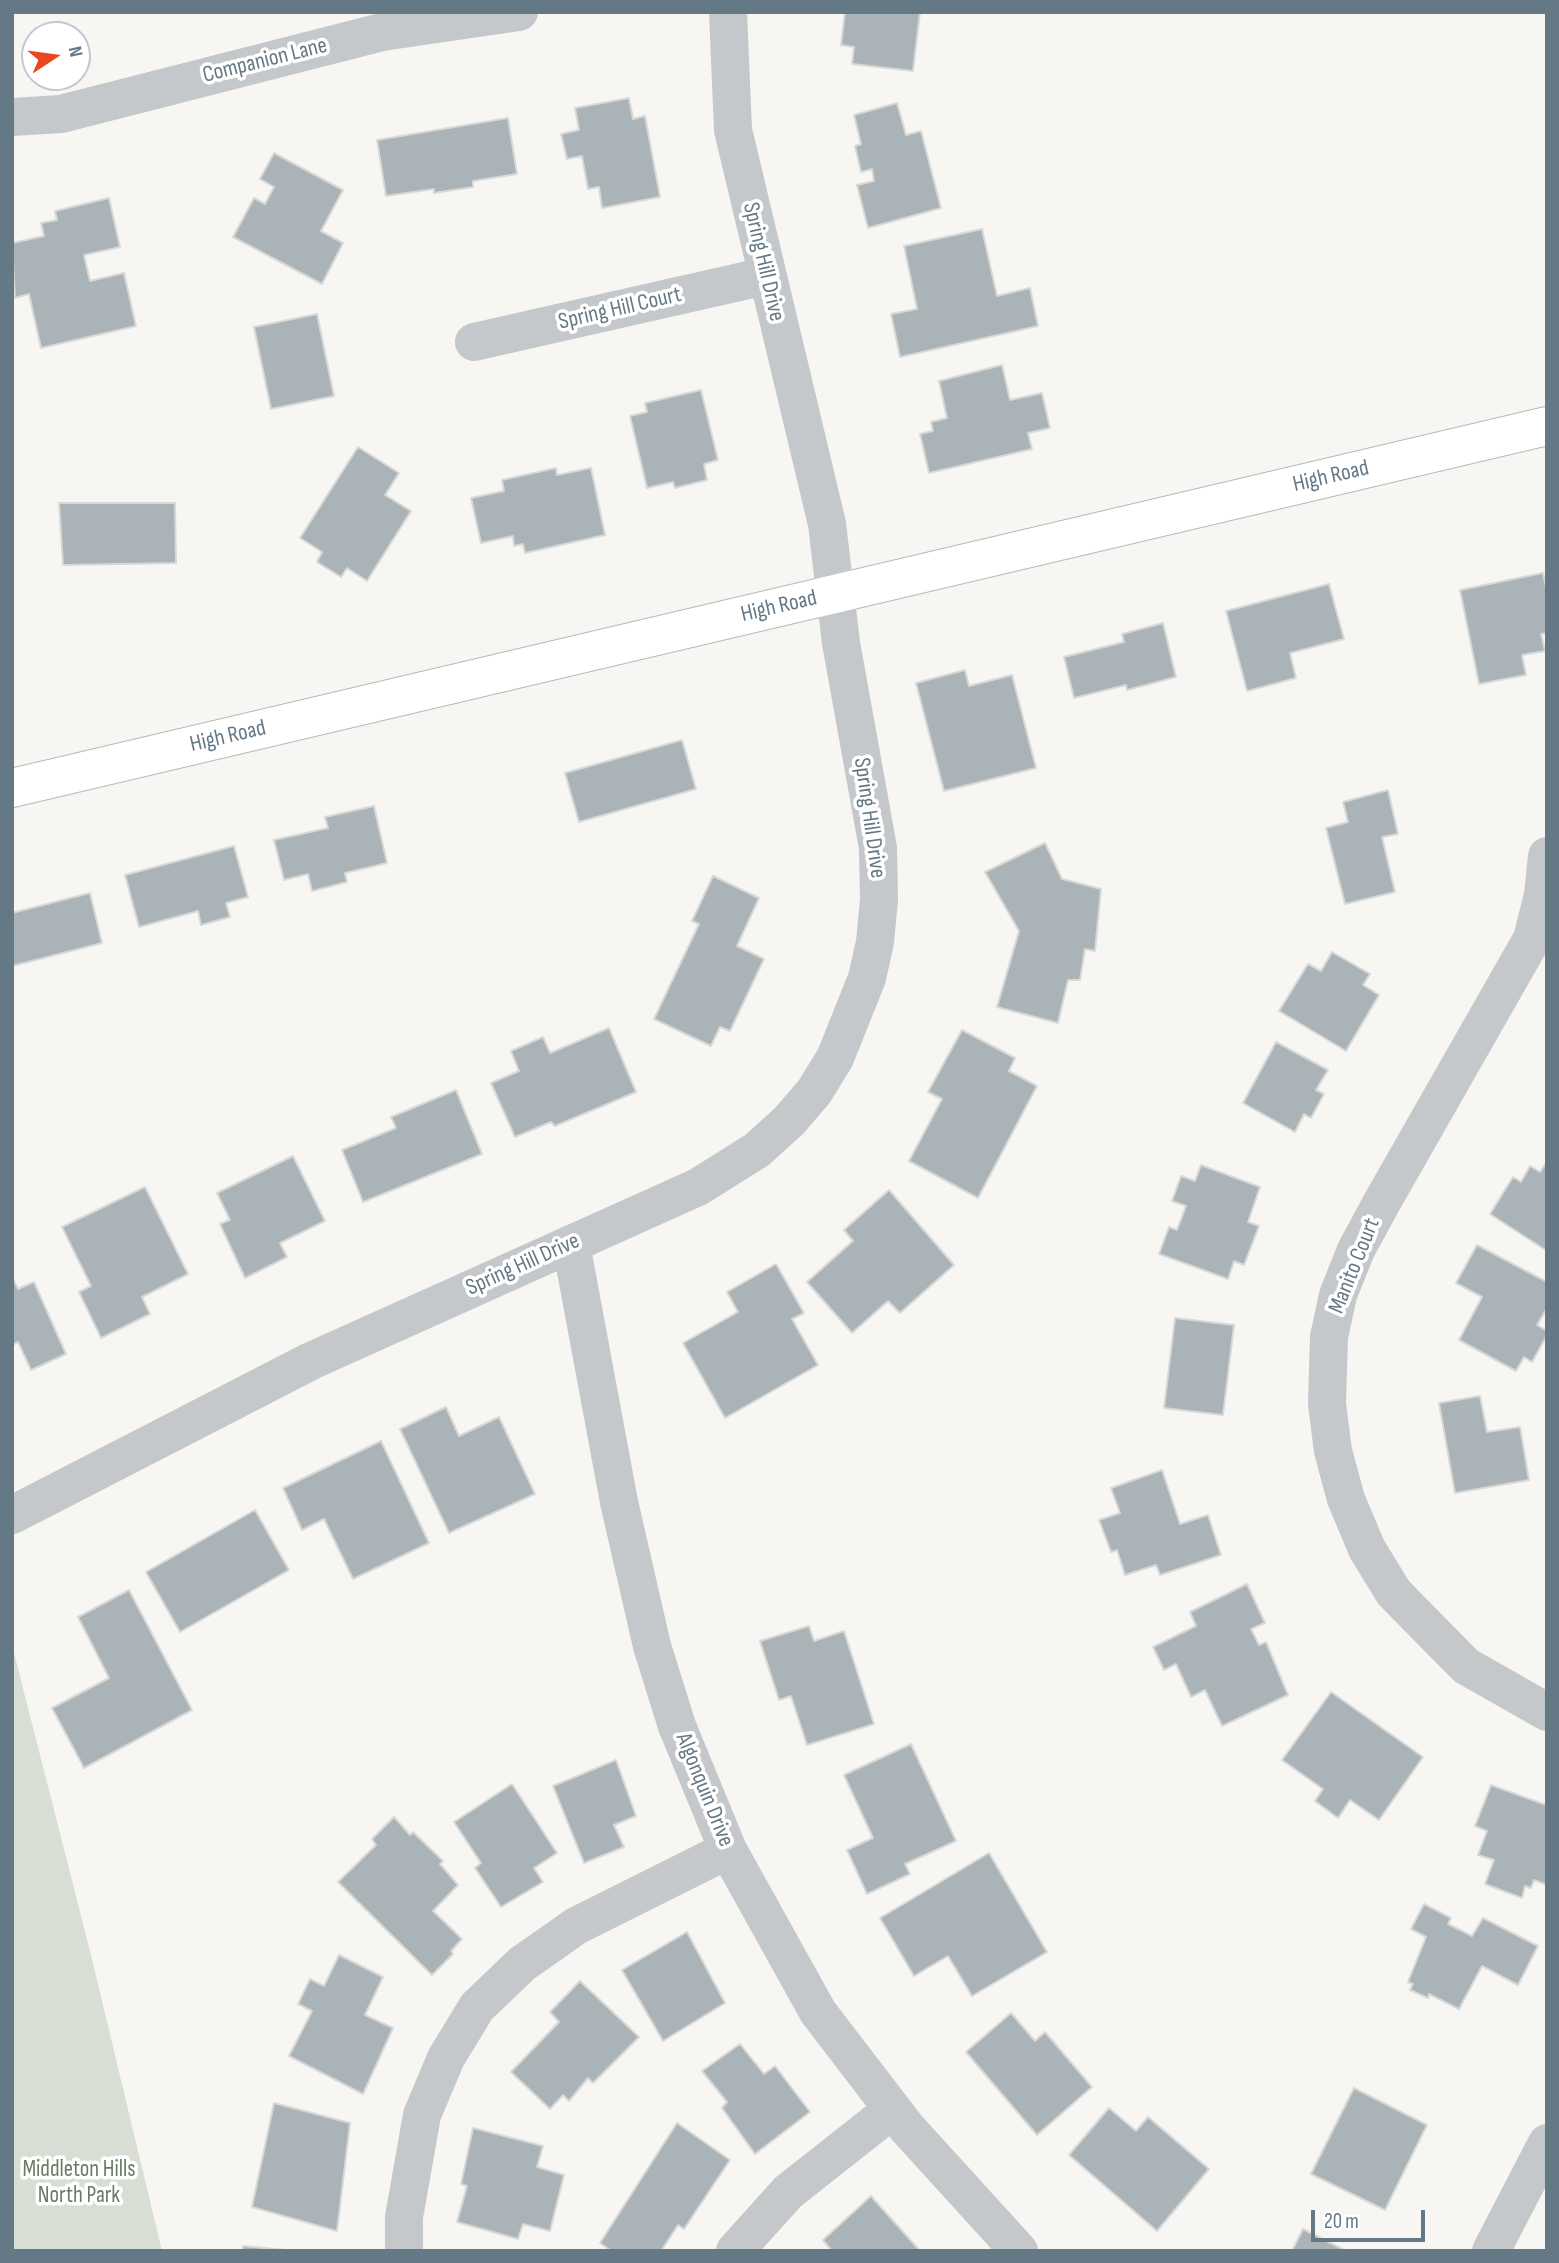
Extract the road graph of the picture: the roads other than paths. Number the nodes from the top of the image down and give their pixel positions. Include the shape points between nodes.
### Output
1 (519, 12) edge
2 (729, 12) edge
3 (12, 117) edge
4 (766, 276) junction
5 (474, 342) dead end
6 (1547, 426) edge
7 (835, 593) junction
8 (12, 788) edge
9 (1547, 856) edge
10 (571, 1244) junction
11 (12, 1515) edge
12 (1547, 1712) edge
13 (728, 1850) junction
14 (892, 2110) junction
15 (1547, 2143) edge
16 (404, 2251) edge
17 (735, 2251) edge
18 (1019, 2251) edge
19 (1491, 2251) edge

1 - 3 street, Companion Lane via 382,32 61,114
2 - 4 street, Spring Hill Drive via 733,130
4 - 5 street, Spring Hill Court
4 - 7 street, Spring Hill Drive via 827,524
6 - 7 street, High Road
7 - 8 street, High Road
7 - 10 street, Spring Hill Drive via 878,848 875,942 852,1019 814,1092 757,1150 698,1187
9 - 12 street, Manito Court via 1532,939 1347,1272 1329,1337 1327,1404 1346,1499 1367,1549 1394,1593 1466,1666
10 - 11 street, Spring Hill Drive via 311,1361
10 - 13 street, Algonquin Drive via 619,1502 652,1646 677,1726
13 - 14 street, Algonquin Drive via 818,2012
13 - 16 street via 576,1926 522,1964 477,2007 446,2058 422,2115 404,2217
14 - 17 street via 788,2192
14 - 18 street, Algonquin Drive
15 - 19 street

